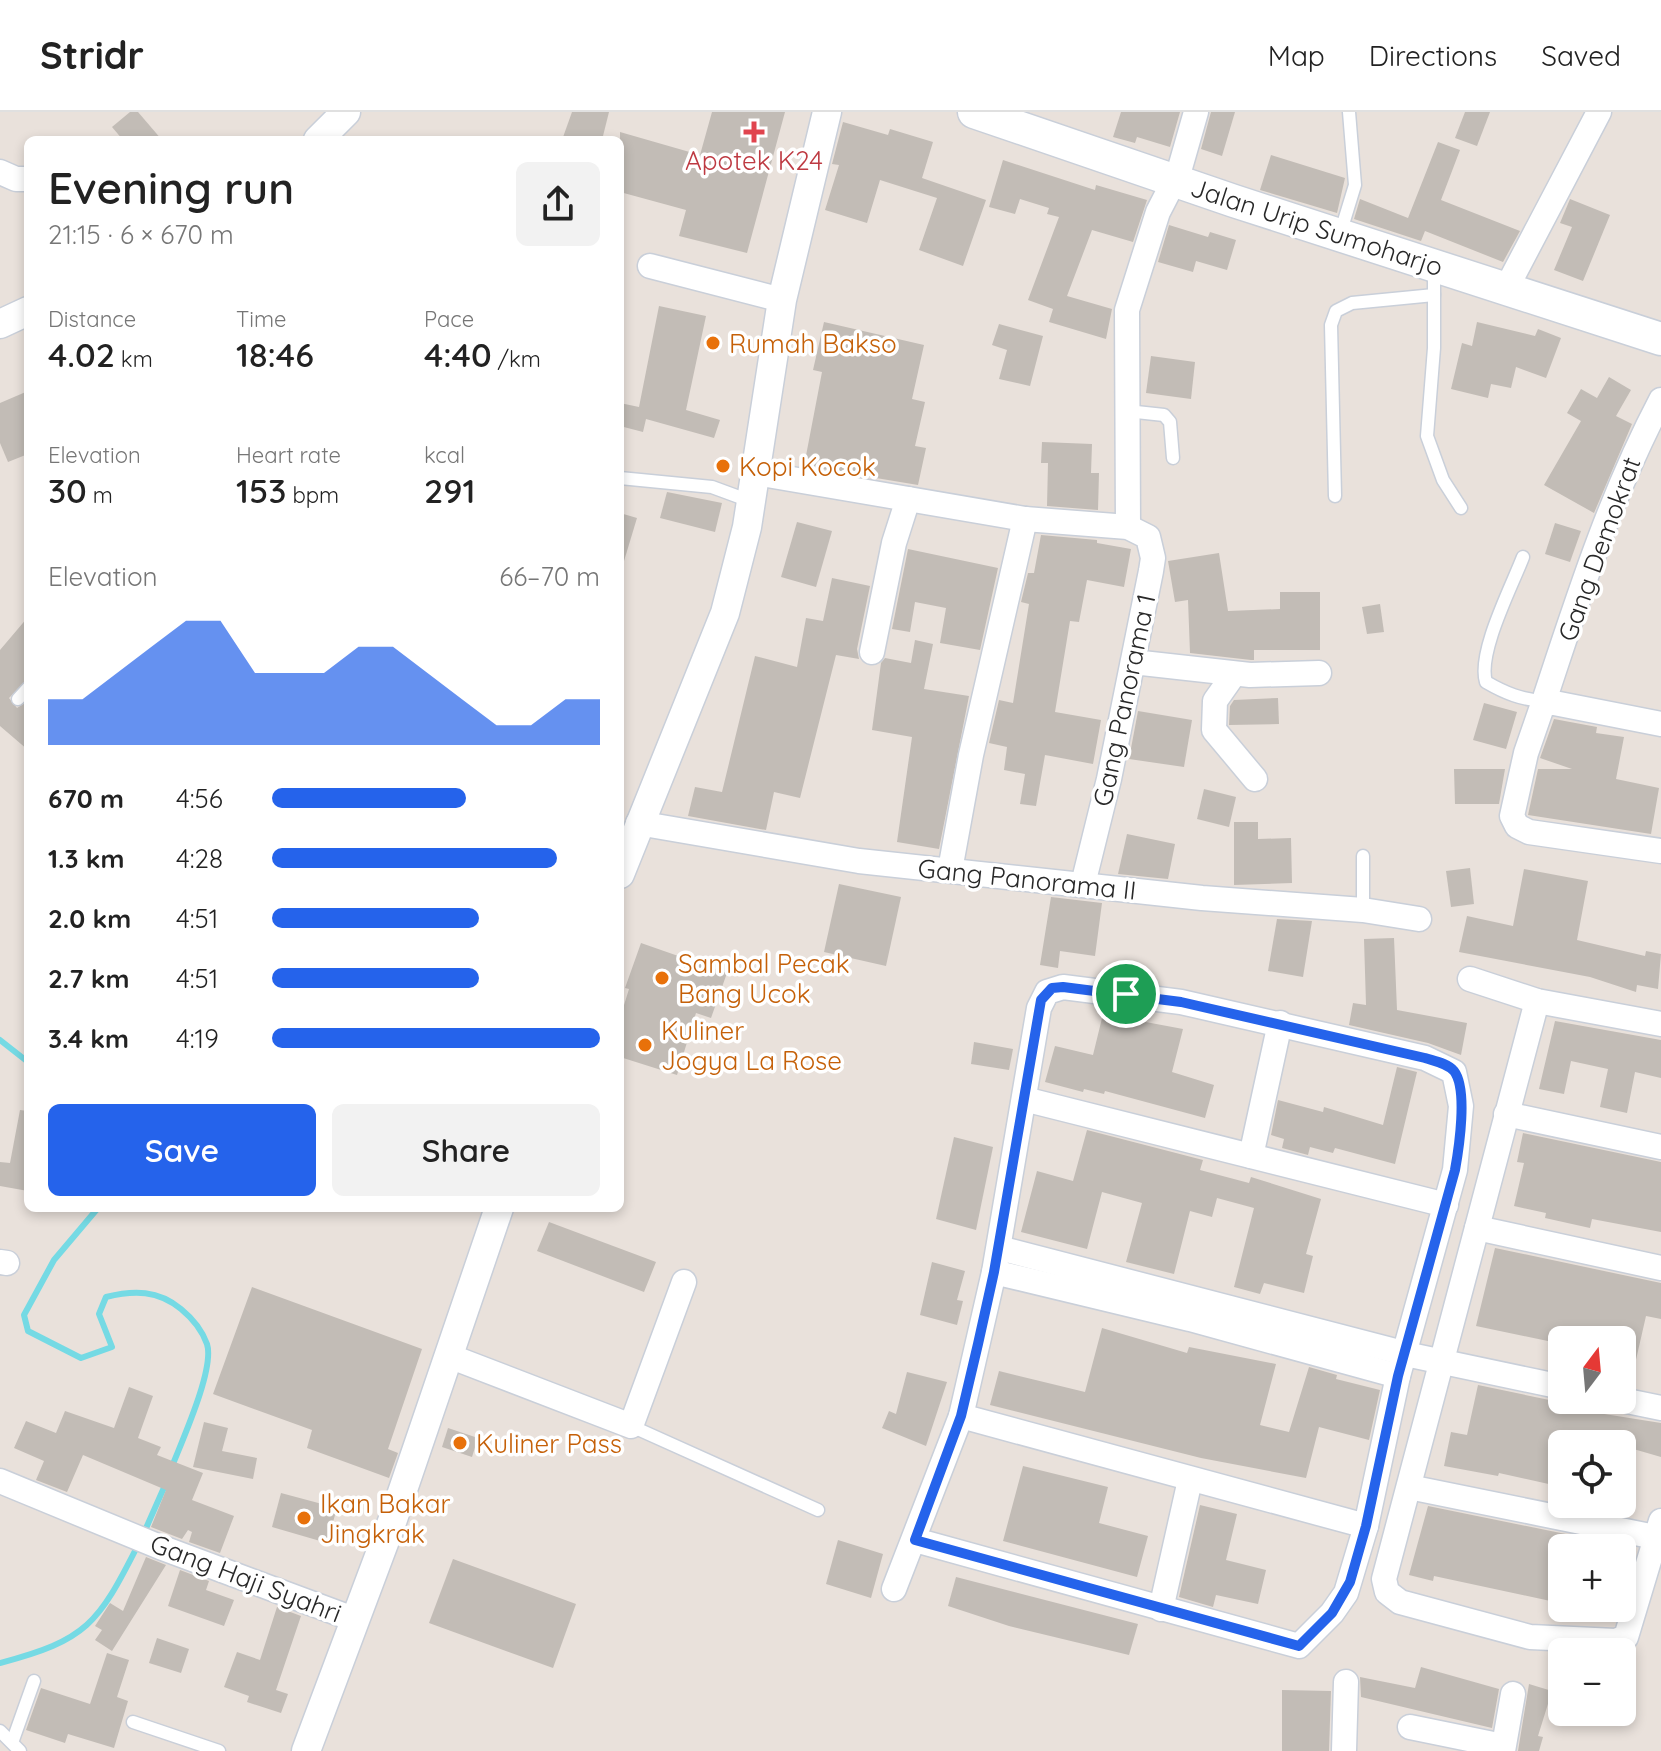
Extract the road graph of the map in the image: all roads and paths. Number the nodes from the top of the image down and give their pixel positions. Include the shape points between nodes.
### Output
1 (346, 112) edge
2 (827, 112) edge
3 (1196, 112) edge
4 (1349, 112) edge
5 (1599, 112) edge
6 (992, 115) edge
7 (322, 136) edge
8 (0, 172) edge
9 (24, 179) edge
10 (1175, 181) junction
11 (1340, 236) junction
12 (650, 266) dead end
13 (1434, 280) junction
14 (1507, 287) junction
15 (782, 300) junction
16 (24, 313) edge
17 (0, 324) edge
18 (1661, 339) edge
19 (1661, 400) edge
20 (1127, 411) junction
21 (1173, 458) dead end
22 (624, 478) edge
23 (753, 487) junction
24 (1335, 496) dead end
25 (908, 499) junction
26 (1461, 508) dead end
27 (1025, 519) junction
28 (1128, 527) junction
29 (1523, 557) dead end
30 (872, 652) dead end
31 (1133, 662) junction
32 (1319, 673) dead end
33 (1258, 674) junction
34 (24, 692) edge
35 (18, 699) dead end
36 (1544, 701) junction
37 (1661, 724) edge
38 (1255, 779) dead end
39 (638, 823) junction
40 (1661, 851) edge
41 (1363, 856) dead end
42 (624, 863) edge
43 (950, 870) junction
44 (1083, 884) junction
45 (1363, 910) junction
46 (1419, 919) dead end
47 (1470, 979) dead end
48 (1537, 1001) junction
49 (1280, 1023) junction
50 (1661, 1024) edge
51 (1024, 1099) junction
52 (1506, 1114) junction
53 (1661, 1147) edge
54 (1251, 1156) junction
55 (1446, 1205) junction
56 (498, 1212) edge
57 (1477, 1228) junction
58 (999, 1248) junction
59 (1661, 1268) edge
60 (994, 1272) junction
61 (684, 1282) dead end
62 (449, 1356) junction
63 (1419, 1361) junction
64 (1548, 1384) edge
65 (1636, 1403) edge
66 (1661, 1408) edge
67 (961, 1416) junction
68 (631, 1426) junction
69 (1190, 1480) junction
70 (0, 1481) edge
71 (1409, 1487) junction
72 (818, 1510) dead end
73 (1366, 1526) junction
74 (1658, 1529) edge
75 (915, 1540) junction
76 (894, 1589) dead end
77 (1161, 1609) junction
78 (356, 1620) junction
79 (34, 1681) dead end
80 (1346, 1682) dead end
81 (1513, 1694) dead end
82 (133, 1722) dead end
83 (1410, 1727) dead end
84 (0, 1731) edge
85 (16, 1746) edge
86 (1503, 1749) edge
87 (219, 1751) edge
88 (306, 1751) edge
89 (1344, 1751) edge

1 - 7 street
2 - 15 street
3 - 10 street
4 - 11 lane via 1355,185
5 - 14 street
6 - 10 main road, Jalan Urip Sumoharjo
8 - 9 street
10 - 11 main road, Jalan Urip Sumoharjo
10 - 20 street via 1158,212 1127,310
11 - 13 main road, Jalan Urip Sumoharjo
12 - 15 street
13 - 14 main road, Jalan Urip Sumoharjo
13 - 24 lane via 1336,311 1331,325
13 - 26 lane via 1427,436 1443,480
14 - 18 main road, Jalan Urip Sumoharjo
15 - 23 street
16 - 17 street
19 - 36 street, Gang Demokrat via 1602,526
20 - 21 lane via 1164,415 1170,422
20 - 28 street
22 - 23 lane
23 - 25 street
23 - 39 street via 716,639
25 - 27 street
25 - 30 street
27 - 28 street
27 - 43 street
28 - 31 street, Gang Panorama 1 via 1148,537 1153,558
29 - 36 lane via 1483,674 1498,689
31 - 33 street
31 - 44 street, Gang Panorama 1
32 - 33 street
33 - 38 street via 1215,701 1214,730
34 - 35 lane
36 - 37 street
36 - 40 street, Gang Demokrat via 1526,753 1513,822 1529,832
39 - 42 street
39 - 43 street, Gang Panorama II via 859,861
41 - 45 lane
43 - 44 street, Gang Panorama II
44 - 45 street, Gang Panorama II
45 - 46 street, Gang Panorama II
47 - 48 street
48 - 50 street
48 - 52 street
49 - 51 street via 1126,994 1052,988 1041,1000
49 - 54 street
49 - 55 street via 1425,1058 1454,1072 1461,1106 1460,1141
51 - 54 street
51 - 58 street
52 - 53 street
52 - 57 street
54 - 55 street
55 - 63 street
56 - 62 street
57 - 59 street
57 - 63 street
58 - 60 street
58 - 63 street
60 - 63 street via 1174,1315
60 - 67 street
61 - 68 street
62 - 68 street
62 - 78 street
63 - 64 street
63 - 71 street
63 - 73 street
65 - 66 street
67 - 69 street
67 - 75 street
68 - 72 lane
69 - 73 street
69 - 77 street
70 - 78 street, Gang Haji Syahri
71 - 74 street
71 - 74 street via 1384,1579 1387,1592 1409,1605 1530,1637 1626,1637
73 - 77 street via 1346,1593 1299,1646
75 - 76 street
75 - 77 street
78 - 88 street
79 - 85 lane
80 - 89 street
81 - 86 street
82 - 87 lane
83 - 86 street
84 - 85 lane

